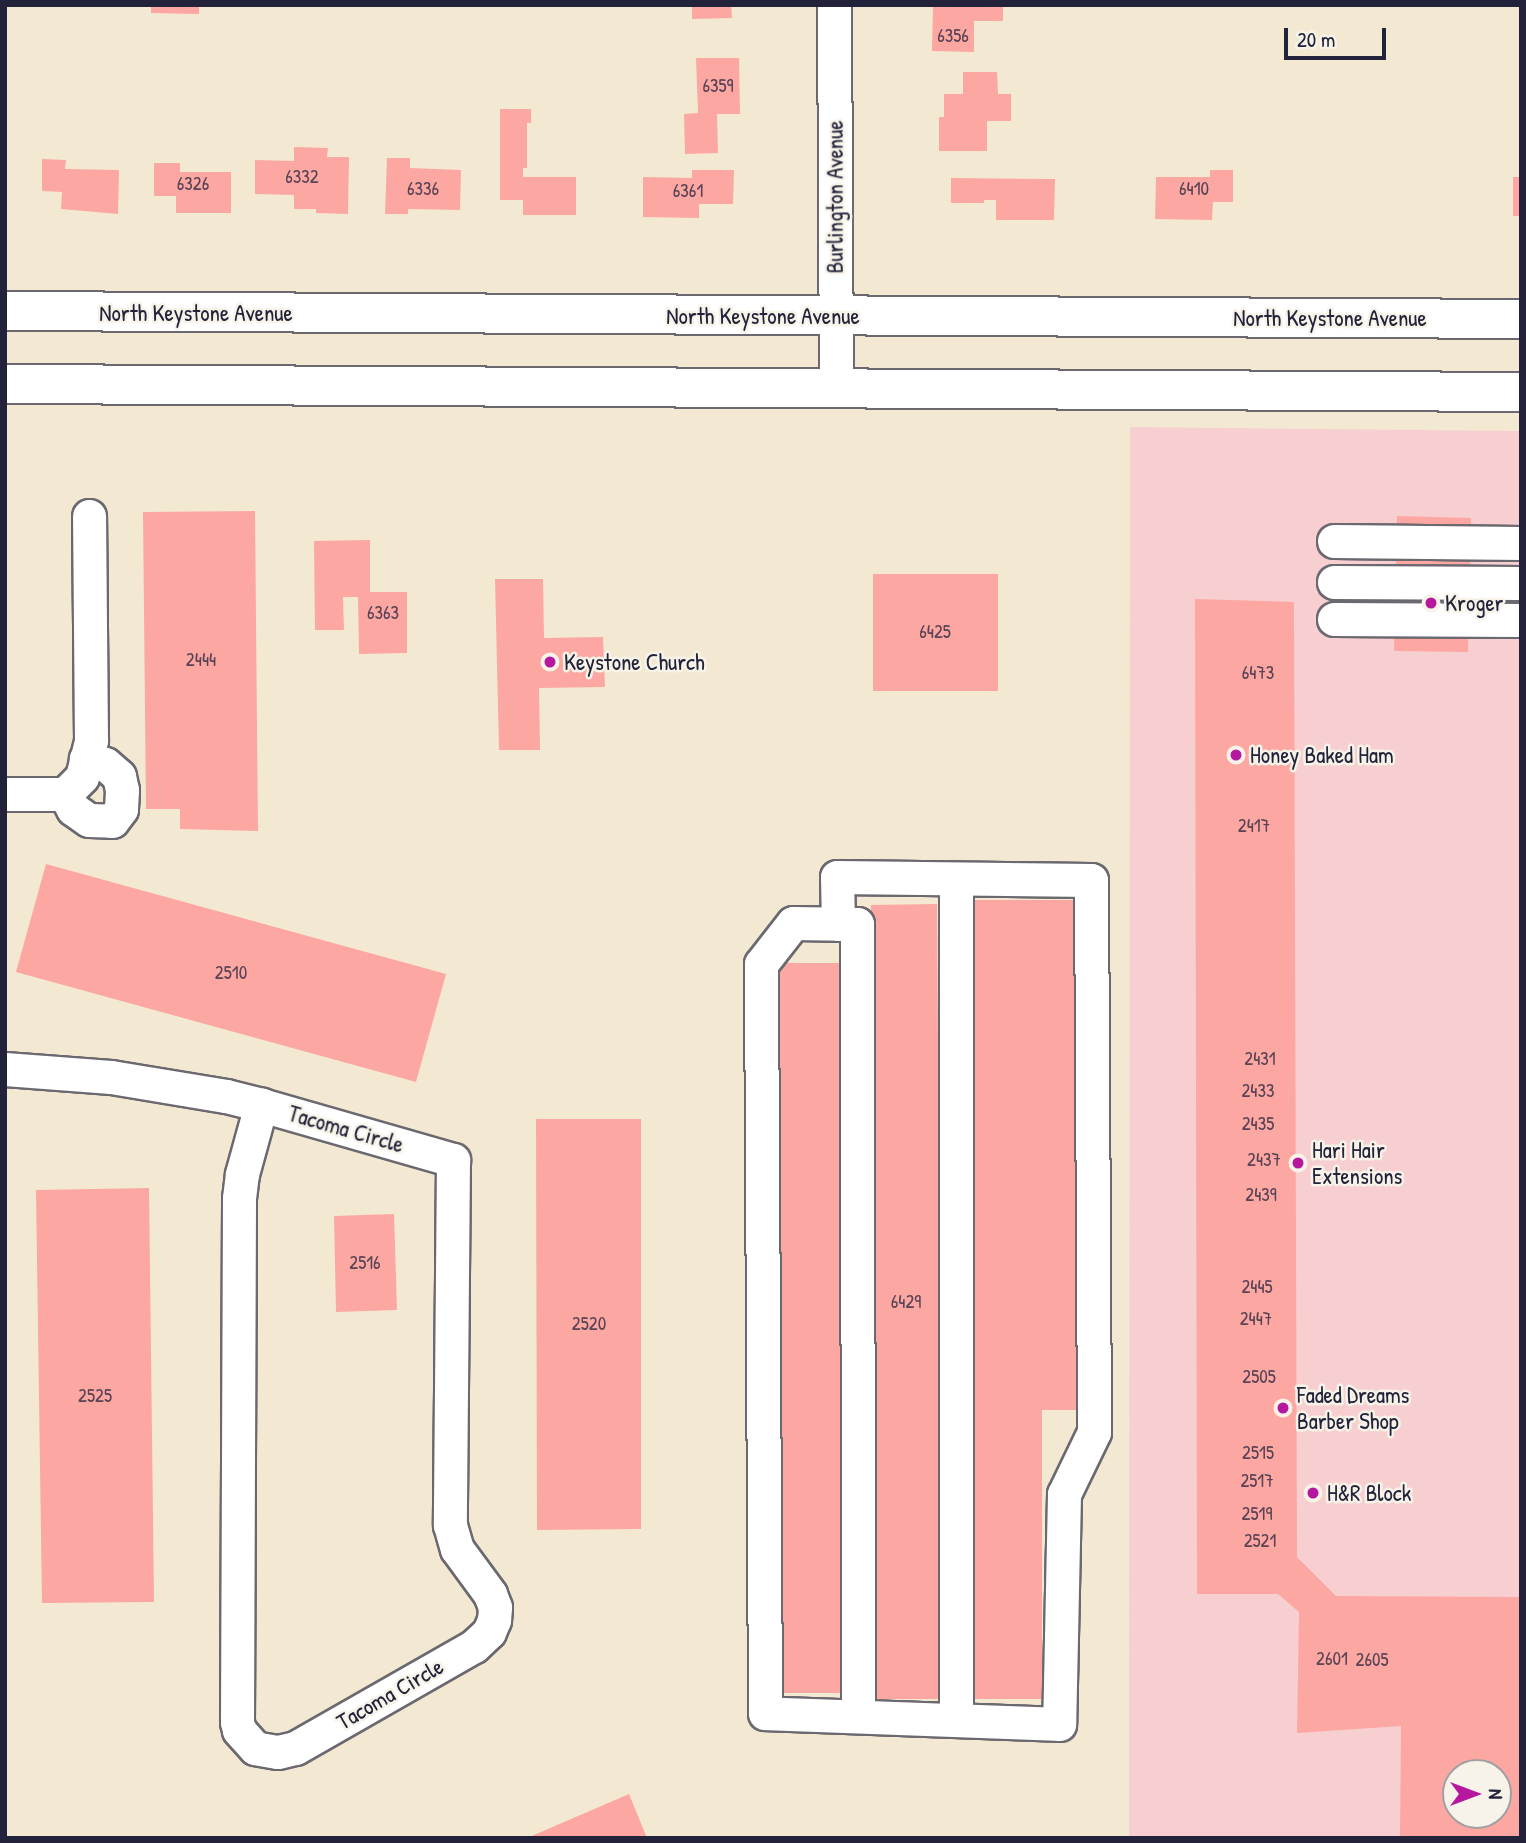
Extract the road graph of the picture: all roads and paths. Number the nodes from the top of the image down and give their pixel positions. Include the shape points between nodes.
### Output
1 (834, 5) edge
2 (5, 311) edge
3 (836, 316) junction
4 (1521, 319) edge
5 (5, 384) edge
6 (836, 389) junction
7 (1521, 392) edge
8 (89, 516) dead end
9 (1334, 541) dead end
10 (1521, 543) edge
11 (1334, 582) dead end
12 (1521, 583) edge
13 (1334, 619) dead end
14 (1521, 620) edge
15 (86, 759) junction
16 (5, 794) edge
17 (65, 794) junction
18 (956, 878) junction
19 (838, 924) junction
20 (5, 1069) edge
21 (261, 1105) junction
22 (858, 1716) junction
23 (956, 1720) junction

1 - 3 street, Burlington Avenue
2 - 3 main road, North Keystone Avenue
3 - 4 main road, North Keystone Avenue
3 - 6 street, Burlington Avenue
5 - 6 main road
6 - 7 main road
8 - 15 street via 91,740
9 - 10 street
11 - 12 street
13 - 14 street
15 - 17 street via 82,777
15 - 17 street via 105,764 119,776 121,810 112,821 89,820 73,810
16 - 17 street
18 - 19 street via 837,877
18 - 23 street
18 - 23 street via 1091,880 1094,1432 1064,1494 1059,1724
19 - 22 street via 857,924
19 - 22 street via 793,923 761,964 765,1713
20 - 21 street, Tacoma Circle via 111,1077
21 - 21 street, Tacoma Circle via 453,1160 450,1525 457,1549 495,1607 489,1632 479,1642 295,1748 277,1752 255,1748 237,1722 239,1198
22 - 23 street

